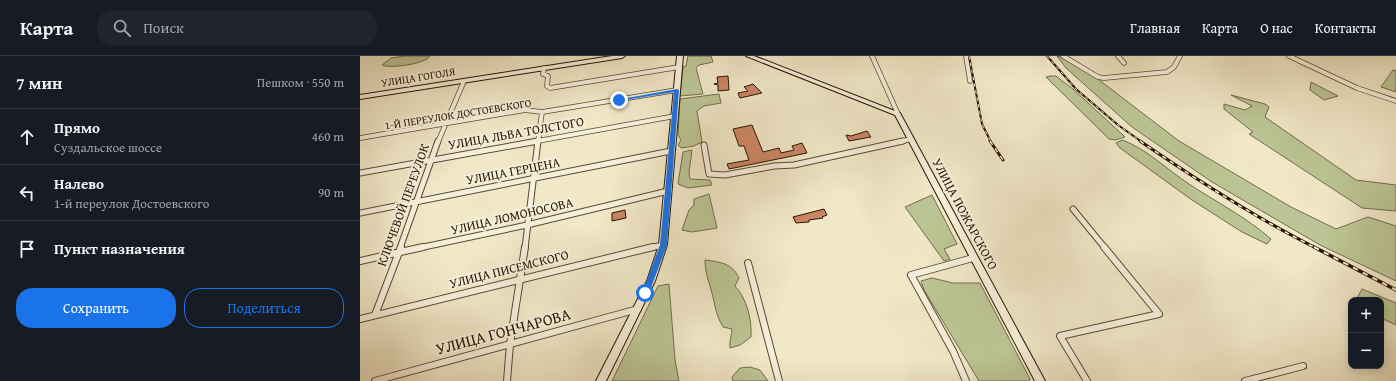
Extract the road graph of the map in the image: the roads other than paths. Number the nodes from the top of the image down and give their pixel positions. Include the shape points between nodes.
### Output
1 (622, 56) edge
2 (680, 56) edge
3 (749, 56) edge
4 (872, 56) edge
5 (966, 56) edge
6 (1063, 56) edge
7 (1118, 56) edge
8 (1180, 56) edge
9 (1289, 56) edge
10 (1124, 63) dead end
11 (679, 67) junction
12 (544, 68) junction
13 (464, 81) junction
14 (970, 81) dead end
15 (677, 90) junction
16 (360, 97) edge
17 (1396, 101) edge
18 (542, 112) junction
19 (898, 114) junction
20 (675, 116) junction
21 (444, 124) junction
22 (360, 138) edge
23 (911, 139) junction
24 (538, 140) junction
25 (704, 145) dead end
26 (671, 151) junction
27 (430, 160) junction
28 (360, 173) edge
29 (534, 178) junction
30 (668, 191) junction
31 (418, 202) junction
32 (1073, 209) dead end
33 (360, 213) edge
34 (527, 225) junction
35 (663, 245) junction
36 (396, 254) junction
37 (973, 258) junction
38 (360, 261) edge
39 (748, 264) dead end
40 (521, 278) junction
41 (638, 309) junction
42 (375, 315) junction
43 (360, 319) edge
44 (510, 344) junction
45 (1303, 366) dead end
46 (375, 381) edge
47 (507, 381) edge
48 (600, 381) edge
49 (779, 381) edge
50 (966, 381) edge
51 (1040, 381) edge
52 (1087, 381) edge
53 (1245, 381) edge

1 - 12 street, УЛИЦА ГОГОЛЯ
2 - 11 street
3 - 19 street
4 - 19 street, УЛИЦА ПОЖАРСКОГО
5 - 14 street
6 - 8 street via 1101,78 1168,72
7 - 10 street
9 - 17 street via 1356,88
11 - 12 street via 552,88 547,86 548,76 543,74
11 - 15 street
12 - 13 street, УЛИЦА ГОГОЛЯ
13 - 16 street, УЛИЦА ГОГОЛЯ
13 - 21 street, КЛЮЧЕВОЙ ПЕРЕУЛОК
15 - 18 street, 1-Й ПЕРЕУЛОК ДОСТОЕВСКОГО
15 - 20 street
18 - 21 street, 1-Й ПЕРЕУЛОК ДОСТОЕВСКОГО via 525,110
18 - 24 street
19 - 23 street, УЛИЦА ПОЖАРСКОГО
20 - 24 street, УЛИЦА ЛЬВА ТОЛСТОГО
20 - 26 street
21 - 22 street, 1-Й ПЕРЕУЛОК ДОСТОЕВСКОГО
21 - 27 street, КЛЮЧЕВОЙ ПЕРЕУЛОК
23 - 25 street via 794,165 725,175 709,174
23 - 37 street, УЛИЦА ПОЖАРСКОГО
24 - 27 street, УЛИЦА ЛЬВА ТОЛСТОГО
24 - 29 street
26 - 29 street, УЛИЦА ГЕРЦЕНА
26 - 30 street
27 - 28 street, УЛИЦА ЛЬВА ТОЛСТОГО
27 - 31 street, КЛЮЧЕВОЙ ПЕРЕУЛОК
29 - 31 street, УЛИЦА ГЕРЦЕНА
29 - 34 street
30 - 34 street, УЛИЦА ЛОМОНОСОВА
30 - 35 street
31 - 33 street, УЛИЦА ГЕРЦЕНА
31 - 36 street, КЛЮЧЕВОЙ ПЕРЕУЛОК
32 - 52 street via 1159,314 1060,336
34 - 36 street, УЛИЦА ЛОМОНОСОВА
34 - 40 street
35 - 40 street, УЛИЦА ПИСЕМСКОГО
35 - 41 street
36 - 38 street, УЛИЦА ЛОМОНОСОВА
36 - 42 street, КЛЮЧЕВОЙ ПЕРЕУЛОК
37 - 50 street via 912,275 953,350
37 - 51 street, УЛИЦА ПОЖАРСКОГО
39 - 49 street
40 - 42 street, УЛИЦА ПИСЕМСКОГО
40 - 44 street
41 - 44 street, УЛИЦА ГОНЧАРОВА
41 - 48 street
42 - 43 street, УЛИЦА ПИСЕМСКОГО
44 - 46 street, УЛИЦА ГОНЧАРОВА
44 - 47 street
45 - 53 street

